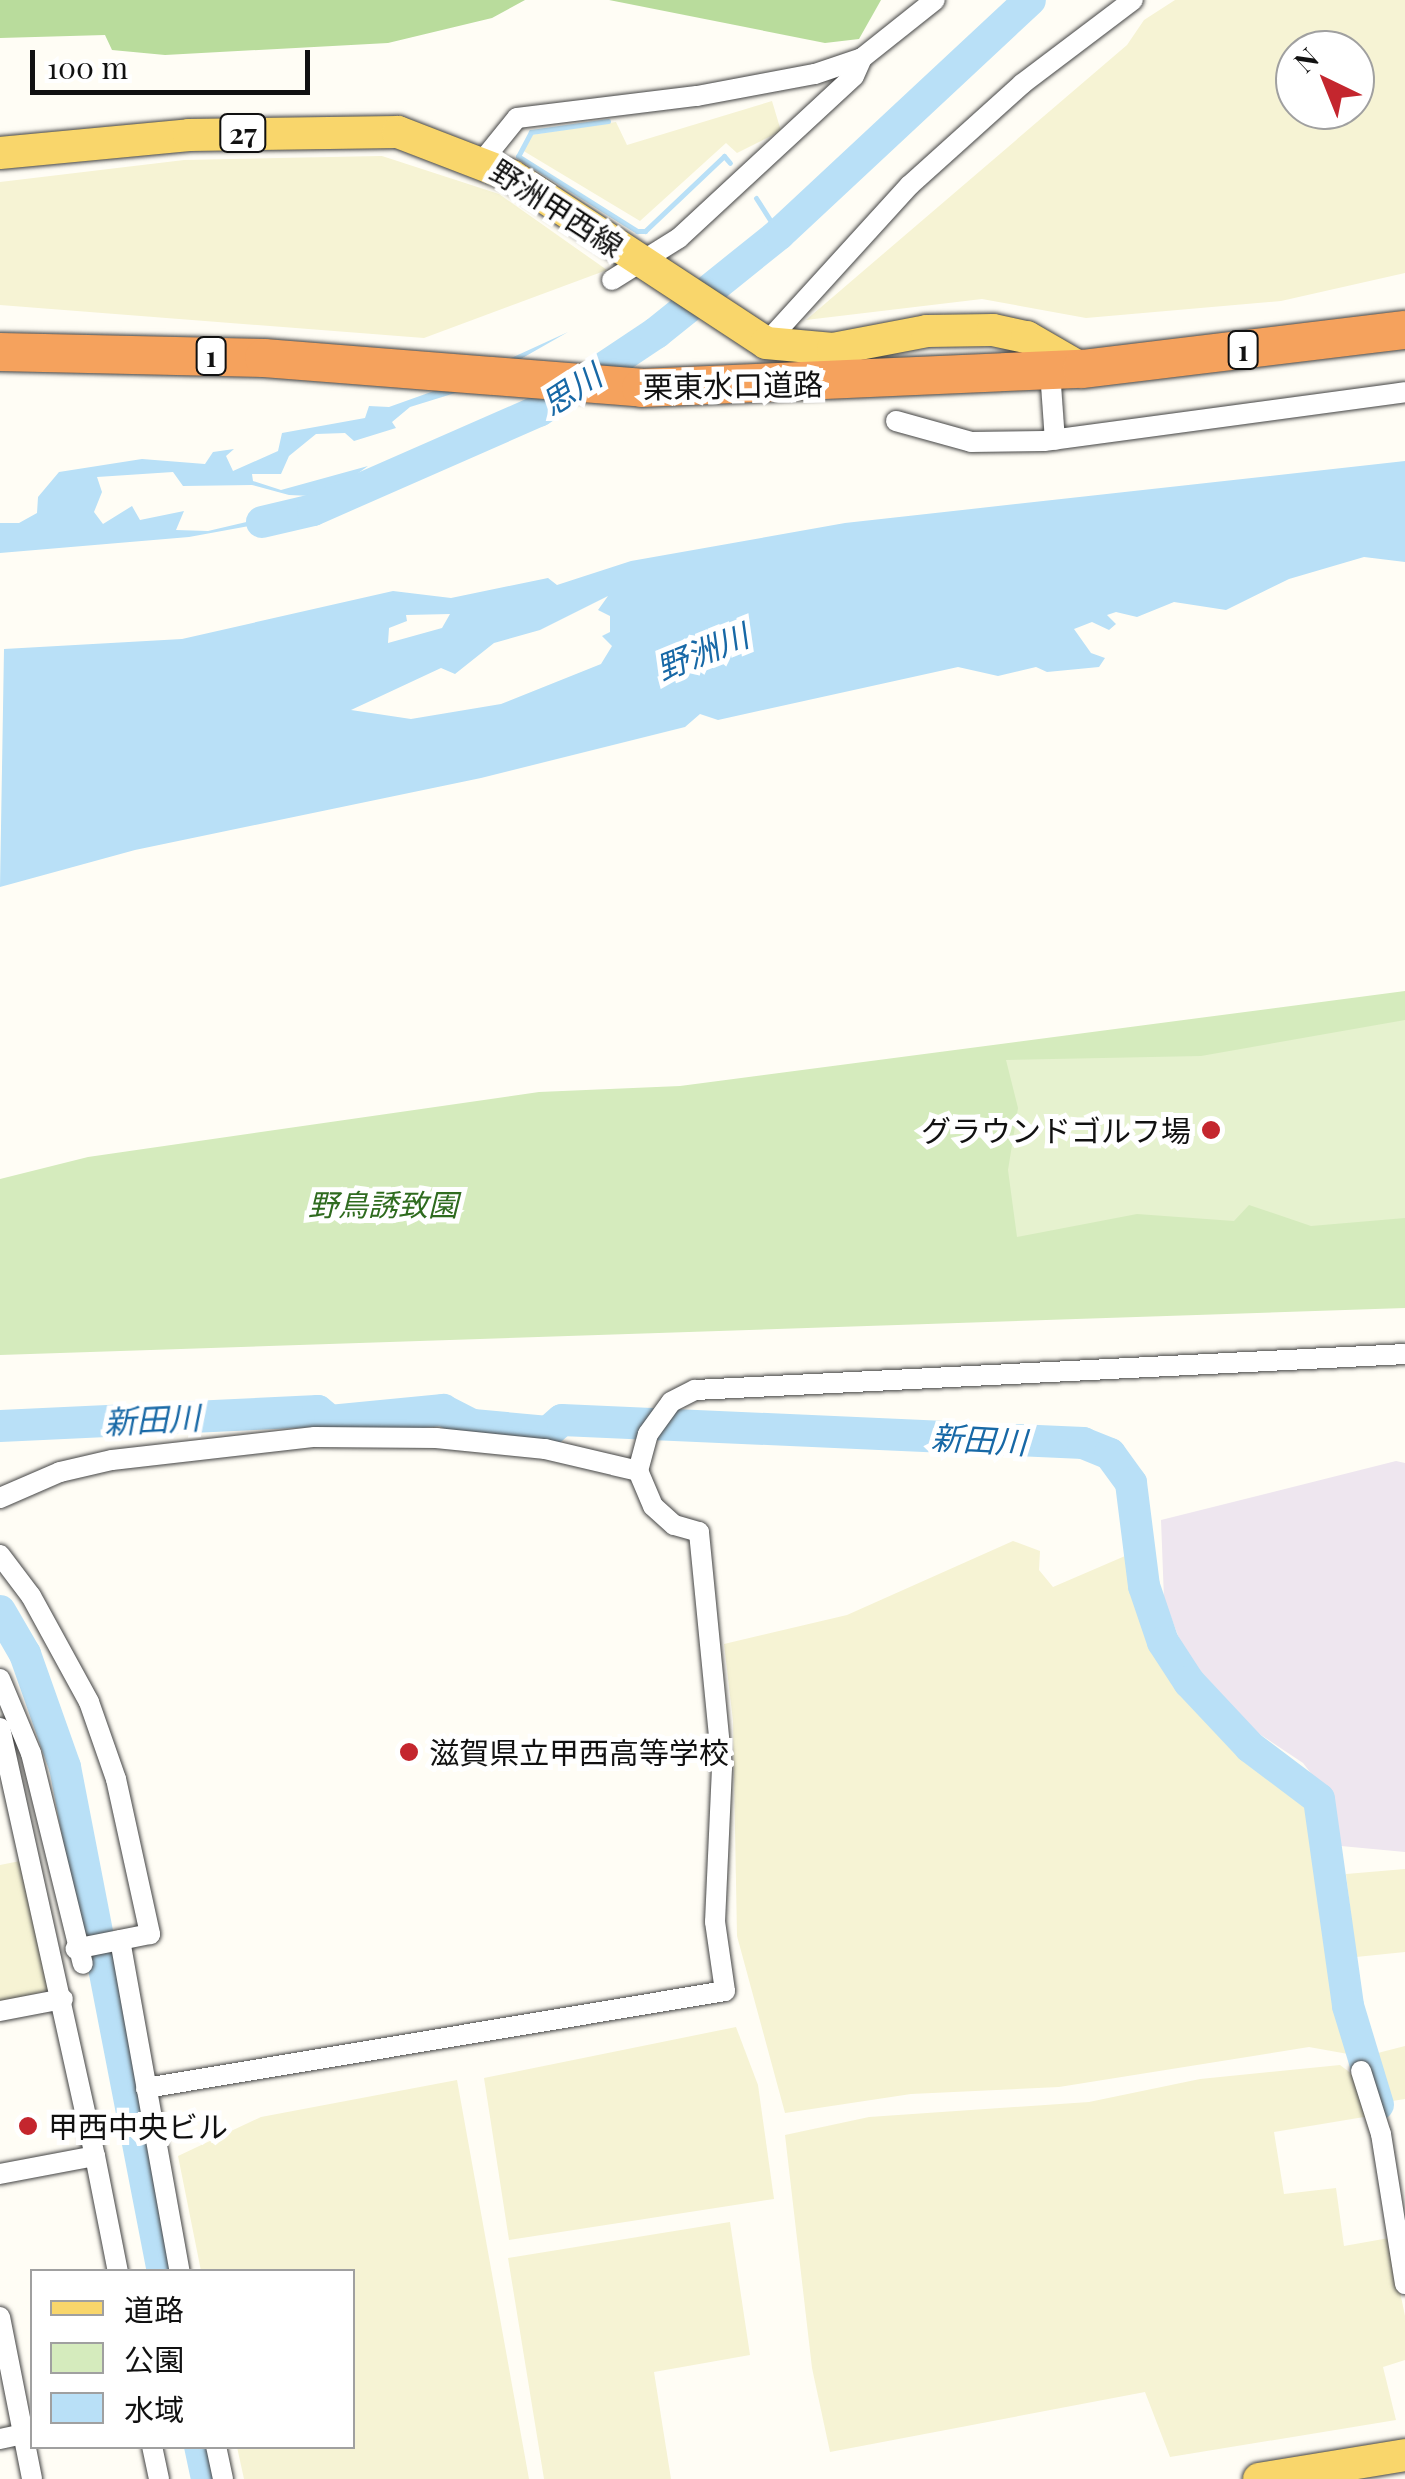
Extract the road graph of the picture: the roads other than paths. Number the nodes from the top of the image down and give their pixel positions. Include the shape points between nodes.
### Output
1 (935, 0) edge
2 (1133, 0) edge
3 (862, 58) junction
4 (0, 153) edge
5 (483, 160) junction
6 (633, 270) junction
7 (1405, 330) edge
8 (762, 341) junction
9 (0, 352) edge
10 (1066, 370) junction
11 (1405, 392) edge
12 (896, 421) dead end
13 (1055, 440) junction
14 (1405, 1354) edge
15 (638, 1471) junction
16 (0, 1498) edge
17 (0, 1555) edge
18 (0, 1678) edge
19 (0, 1728) edge
20 (116, 1941) junction
21 (63, 2000) junction
22 (0, 2010) edge
23 (1362, 2071) dead end
24 (146, 2088) junction
25 (1394, 2149) edge
26 (95, 2156) junction
27 (0, 2174) edge
28 (1398, 2214) edge
29 (117, 2269) edge
30 (179, 2269) edge
31 (1405, 2284) edge
32 (0, 2317) edge
33 (22, 2434) junction
34 (0, 2439) edge
35 (153, 2449) edge
36 (217, 2449) edge
37 (1405, 2455) edge
38 (32, 2479) edge
39 (159, 2479) edge
40 (223, 2479) edge
41 (1259, 2479) edge

1 - 3 street
2 - 8 street via 1022,84 910,185
3 - 5 street via 815,74 697,96 518,118
3 - 6 street via 854,76 756,170
4 - 5 main road, 野洲甲西線 / 27 via 316,130 398,132
5 - 6 main road, 野洲甲西線 / 27
6 - 8 main road, 野洲甲西線 / 27
7 - 10 highway, 栗東水口道路 / 1
8 - 10 main road, 野洲甲西線 / 27 via 804,350 927,331 994,330 1027,337
9 - 10 highway, 栗東水口道路 / 1 via 245,358 698,387
10 - 13 street
11 - 13 street
12 - 13 street via 970,442
14 - 15 street via 694,1390 672,1402 648,1434
15 - 16 street via 526,1447 315,1437 112,1460 60,1472
15 - 24 street via 653,1506 674,1525 698,1532 722,1767 715,1922 724,1991
17 - 20 street via 62,1650 116,1779 150,1934
18 - 20 street via 46,1805 80,1953
19 - 21 street
20 - 24 street
21 - 22 street
21 - 26 street
23 - 25 street
24 - 30 street
25 - 28 street
26 - 27 street
26 - 29 street
28 - 31 street
32 - 33 street
33 - 34 street
33 - 38 street
35 - 39 street
36 - 40 street
37 - 41 main road

